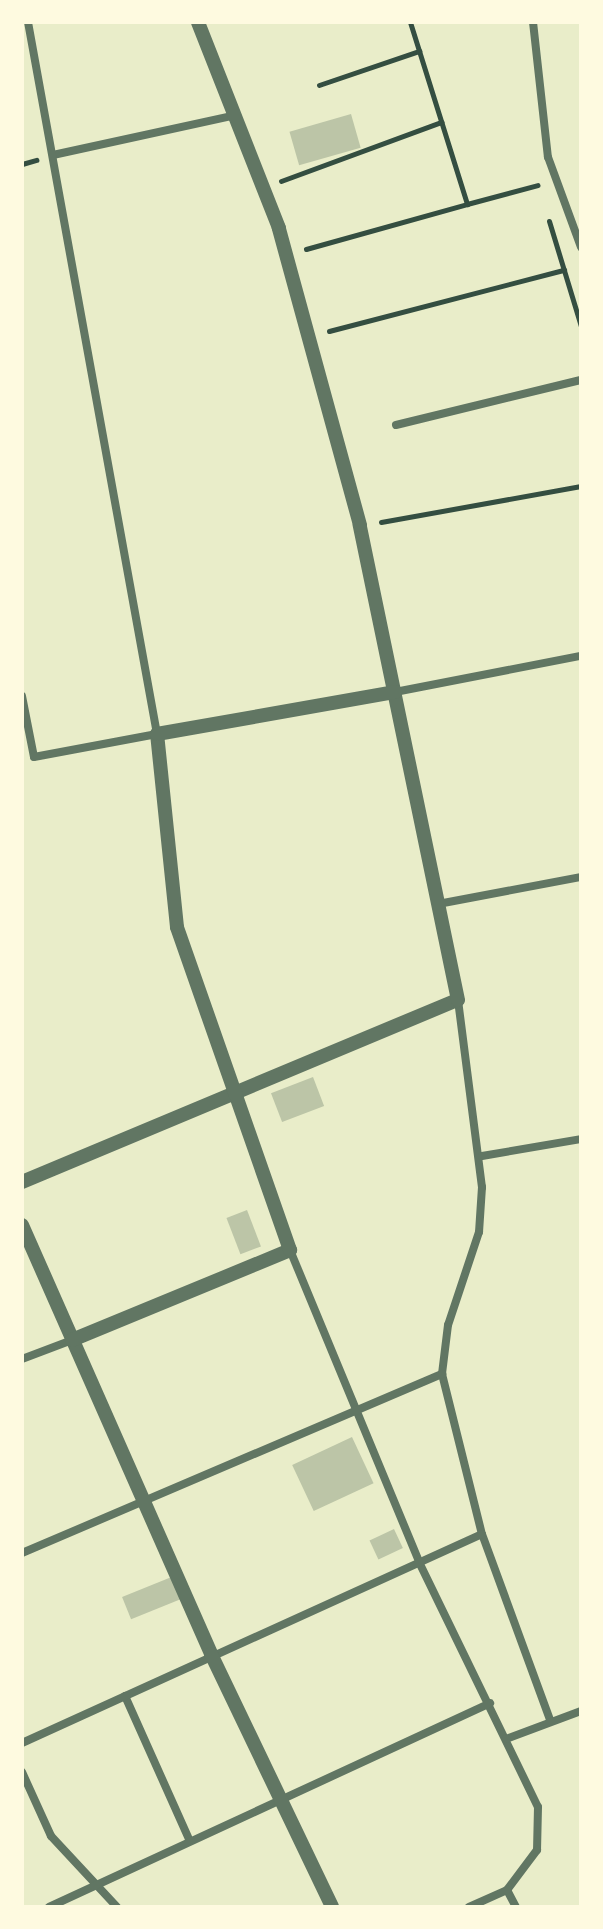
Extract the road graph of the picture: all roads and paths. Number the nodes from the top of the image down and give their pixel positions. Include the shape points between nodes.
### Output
1 (28, 22) edge
2 (198, 22) edge
3 (410, 22) edge
4 (533, 22) edge
5 (419, 51) junction
6 (319, 85) dead end
7 (236, 115) junction
8 (441, 122) junction
9 (53, 155) junction
10 (262, 188) junction
11 (541, 197) dead end
12 (467, 204) junction
13 (546, 212) dead end
14 (581, 247) edge
15 (286, 254) junction
16 (564, 270) junction
17 (581, 326) edge
18 (309, 337) junction
19 (581, 380) edge
20 (396, 425) dead end
21 (581, 486) edge
22 (360, 525) junction
23 (581, 656) edge
24 (395, 692) junction
25 (22, 696) edge
26 (157, 734) junction
27 (581, 877) edge
28 (438, 904) junction
29 (458, 1000) junction
30 (234, 1090) junction
31 (581, 1139) edge
32 (482, 1156) junction
33 (22, 1182) edge
34 (22, 1225) edge
35 (290, 1250) junction
36 (72, 1340) junction
37 (22, 1359) edge
38 (442, 1374) junction
39 (357, 1412) junction
40 (144, 1502) junction
41 (482, 1534) junction
42 (22, 1553) edge
43 (419, 1562) junction
44 (211, 1654) junction
45 (125, 1696) junction
46 (490, 1703) junction
47 (581, 1711) edge
48 (550, 1720) junction
49 (506, 1739) junction
50 (22, 1743) edge
51 (22, 1772) edge
52 (281, 1794) junction
53 (189, 1839) junction
54 (94, 1884) junction
55 (507, 1890) junction
56 (49, 1907) edge
57 (117, 1907) edge
58 (332, 1907) edge
59 (469, 1907) edge
60 (516, 1907) edge

1 - 9 street
2 - 7 street
3 - 5 path
4 - 14 street via 548,157
5 - 6 path
5 - 8 path
7 - 9 street
7 - 10 street
8 - 10 path
8 - 12 path
9 - 26 street
10 - 15 street
11 - 12 path via 537,182
12 - 15 path
13 - 16 path
15 - 18 street
16 - 17 path
16 - 18 path
18 - 22 street
19 - 20 street
21 - 22 path
22 - 24 street
23 - 24 street
24 - 26 street
24 - 28 street
25 - 26 street via 34,757
26 - 30 street via 177,927
27 - 28 street
28 - 29 street
29 - 30 street
29 - 32 street
30 - 33 street
30 - 35 street
31 - 32 street
32 - 38 street via 479,1232 448,1325
34 - 36 street
35 - 36 street
35 - 39 street
36 - 37 street
36 - 40 street
38 - 39 street
38 - 41 street
39 - 40 street
39 - 43 street
40 - 42 street
40 - 44 street
41 - 43 street
41 - 48 street
43 - 44 street
43 - 46 street
44 - 45 street
44 - 52 street
45 - 50 street
45 - 53 street
46 - 49 street
46 - 52 street
47 - 48 street
48 - 49 street
49 - 55 street via 542,1822 537,1850
51 - 54 street via 51,1836
52 - 53 street
52 - 58 street
53 - 54 street
54 - 56 street
54 - 57 street
55 - 59 street
55 - 60 street

